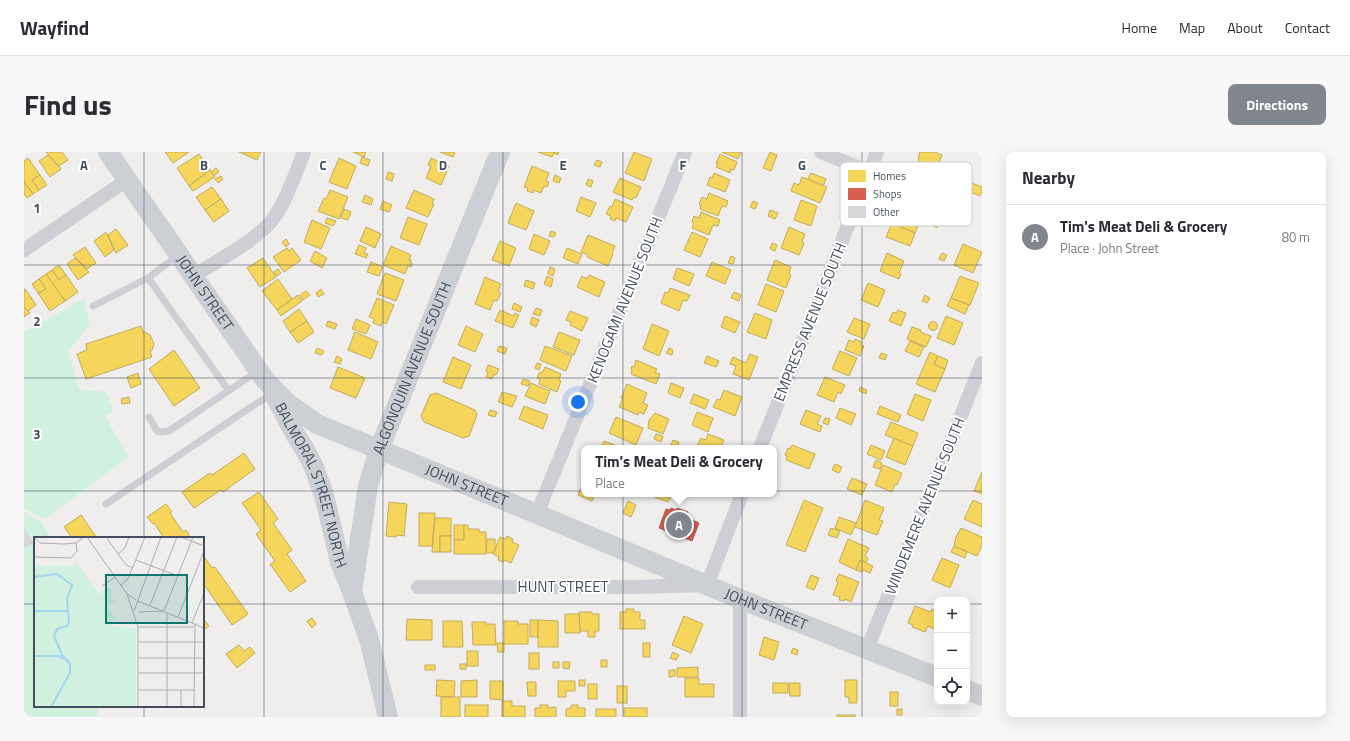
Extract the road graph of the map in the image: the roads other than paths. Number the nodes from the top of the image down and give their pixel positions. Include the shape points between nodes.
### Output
1 (108, 152) edge
2 (304, 152) edge
3 (500, 152) edge
4 (685, 152) edge
5 (821, 152) edge
6 (877, 152) edge
7 (845, 162) edge
8 (873, 162) edge
9 (127, 180) junction
10 (848, 226) edge
11 (24, 250) edge
12 (179, 255) junction
13 (194, 276) junction
14 (148, 278) junction
15 (93, 306) dead end
16 (982, 363) edge
17 (266, 382) junction
18 (229, 391) junction
19 (149, 417) dead end
20 (761, 445) edge
21 (379, 450) junction
22 (741, 497) edge
23 (106, 504) dead end
24 (537, 514) junction
25 (707, 585) junction
26 (418, 587) dead end
27 (352, 592) junction
28 (740, 599) junction
29 (868, 649) junction
30 (934, 676) edge
31 (970, 691) edge
32 (982, 696) edge
33 (388, 717) edge
34 (740, 717) edge

1 - 9 main road, JOHN STREET
2 - 13 street via 273,218 241,246
3 - 21 main road, ALGONQUIN AVENUE SOUTH
4 - 24 street, KENOGAMI AVENUE SOUTH
5 - 7 street
6 - 8 street, EMPRESS AVENUE SOUTH
9 - 11 street
9 - 12 main road, JOHN STREET
10 - 20 street, EMPRESS AVENUE SOUTH
12 - 13 main road, JOHN STREET
12 - 14 lane
13 - 17 main road, JOHN STREET
14 - 15 lane
14 - 18 lane
16 - 29 street, WINDEMERE AVENUE SOUTH
17 - 18 lane
17 - 21 main road, JOHN STREET via 317,424
17 - 23 lane via 251,407
17 - 27 main road, BALMORAL STREET NORTH via 313,465 324,495 340,562
18 - 19 lane via 168,431 157,431
21 - 24 main road, JOHN STREET
21 - 27 main road, ALGONQUIN AVENUE SOUTH via 368,486
22 - 25 street
24 - 25 main road, JOHN STREET
25 - 26 street, HUNT STREET via 633,588
25 - 28 main road, JOHN STREET
27 - 33 main road, BALMORAL STREET NORTH via 369,639
28 - 29 main road, JOHN STREET
28 - 34 street
29 - 30 main road, JOHN STREET
31 - 32 main road

